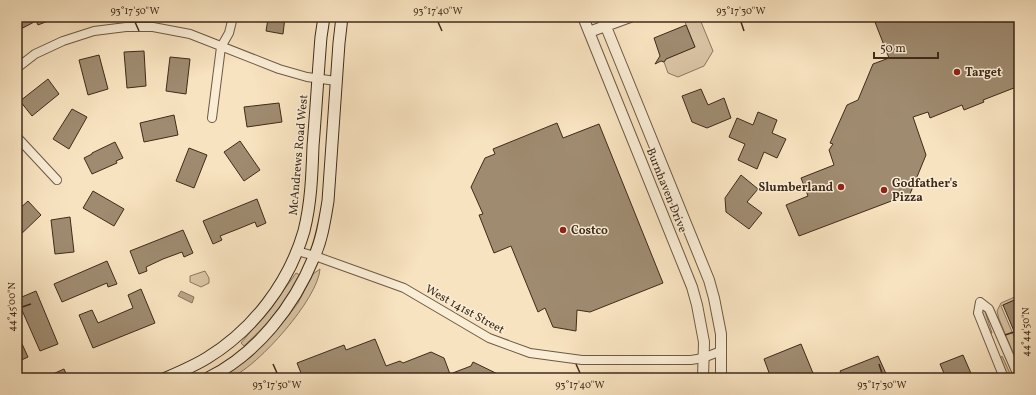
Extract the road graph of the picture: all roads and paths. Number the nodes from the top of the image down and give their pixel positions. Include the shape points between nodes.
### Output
1 (233, 17) edge
2 (324, 17) edge
3 (342, 17) edge
4 (583, 17) edge
5 (630, 17) edge
6 (604, 22) edge
7 (589, 32) junction
8 (221, 47) junction
9 (17, 68) edge
10 (318, 79) junction
11 (336, 81) junction
12 (212, 118) dead end
13 (17, 137) edge
14 (57, 180) dead end
15 (297, 251) junction
16 (315, 256) junction
17 (722, 351) junction
18 (703, 358) junction
19 (166, 378) edge
20 (208, 378) edge
21 (703, 378) edge
22 (721, 378) edge
23 (1004, 378) edge
24 (1019, 378) edge

1 - 8 street via 229,33
2 - 10 main road, McAndrews Road West
3 - 11 main road
4 - 7 street, Burnhaven Drive
5 - 6 street
6 - 7 street
6 - 17 street, Burnhaven Drive via 708,280 714,298
7 - 18 street, Burnhaven Drive via 692,287 704,342
8 - 9 street via 190,34 153,27 126,27 94,32 63,41 35,54
8 - 10 street via 279,69
8 - 12 street
10 - 11 street
10 - 15 main road, McAndrews Road West via 310,194 304,231
11 - 16 main road via 328,201
13 - 14 street
15 - 16 street, West 141st Street
15 - 19 main road, McAndrews Road West via 273,296 254,320 206,359
16 - 18 street, West 141st Street via 404,288 489,338 530,353 582,360
16 - 20 main road via 287,307 267,332 231,364
17 - 18 street, West 141st Street
17 - 22 street, Burnhaven Drive
18 - 21 street, Burnhaven Drive
23 - 24 street via 978,313 980,302 990,309

